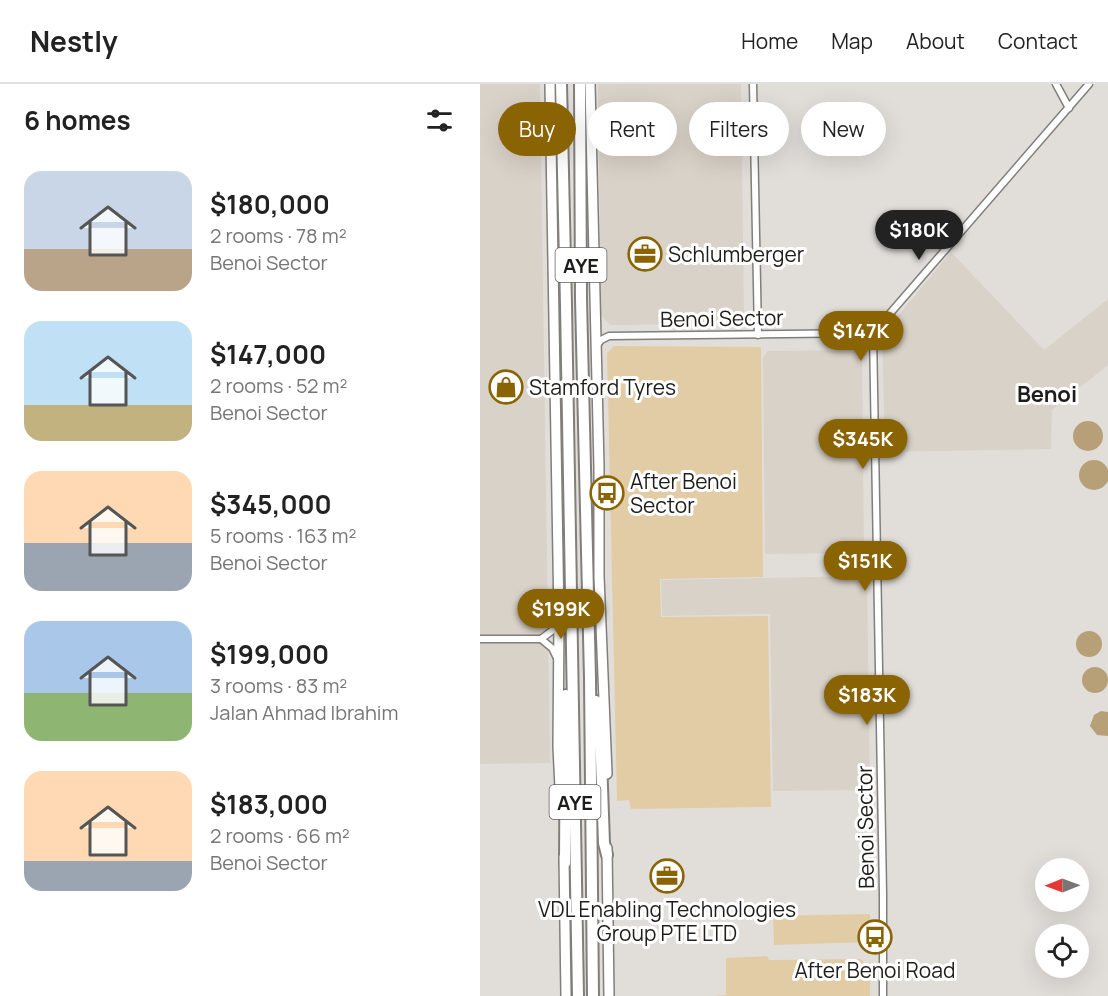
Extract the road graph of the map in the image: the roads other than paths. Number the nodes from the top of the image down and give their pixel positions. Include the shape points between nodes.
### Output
1 (550, 84) edge
2 (561, 84) edge
3 (579, 84) edge
4 (590, 84) edge
5 (753, 84) edge
6 (1056, 84) edge
7 (1089, 84) edge
8 (1069, 108) junction
9 (595, 326) junction
10 (873, 333) junction
11 (758, 335) junction
12 (609, 336) junction
13 (595, 347) junction
14 (571, 608) junction
15 (559, 618) junction
16 (480, 639) edge
17 (540, 639) junction
18 (558, 660) junction
19 (590, 678) junction
20 (607, 855) junction
21 (565, 862) junction
22 (566, 996) edge
23 (578, 996) edge
24 (592, 996) edge
25 (609, 996) edge
26 (883, 996) edge

1 - 15 main road
2 - 14 highway, AYE
3 - 19 highway, AYE
4 - 9 main road
5 - 11 street
6 - 8 street
7 - 8 street
8 - 10 street
9 - 12 street
9 - 13 main road
10 - 11 street, Benoi Sector
10 - 26 street, Benoi Sector
11 - 12 street, Benoi Sector
12 - 13 street
13 - 20 main road
14 - 21 highway via 566,673
14 - 23 highway, AYE
15 - 17 street via 553,630
15 - 18 main road
16 - 17 street
17 - 18 street via 552,648
18 - 21 main road
19 - 20 highway via 598,724
19 - 24 highway, AYE
20 - 25 main road
21 - 22 main road

